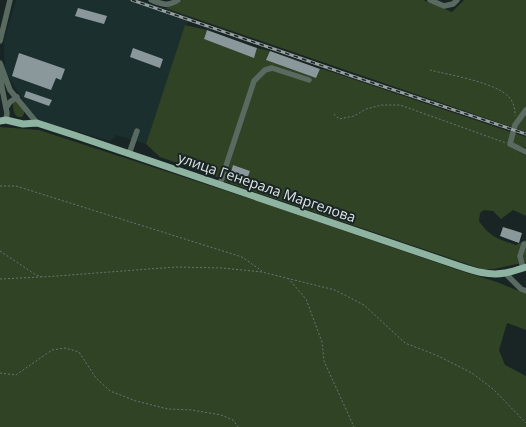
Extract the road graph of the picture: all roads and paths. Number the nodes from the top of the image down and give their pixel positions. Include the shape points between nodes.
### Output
1 (10, 0) edge
2 (151, 0) edge
3 (178, 0) edge
4 (430, 0) edge
5 (457, 0) edge
6 (0, 41) edge
7 (0, 64) edge
8 (430, 70) dead end
9 (309, 80) dead end
10 (1, 88) edge
11 (17, 97) junction
12 (6, 108) junction
13 (526, 110) edge
14 (334, 114) dead end
15 (3, 120) edge
16 (37, 123) junction
17 (515, 125) junction
18 (137, 131) dead end
19 (510, 144) junction
20 (526, 152) edge
21 (129, 154) junction
22 (220, 184) junction
23 (0, 186) edge
24 (524, 244) dead end
25 (0, 251) edge
26 (524, 268) edge
27 (262, 272) junction
28 (505, 273) junction
29 (43, 277) junction
30 (287, 278) junction
31 (0, 279) edge
32 (526, 291) edge
33 (0, 373) edge
34 (526, 423) edge
35 (238, 427) edge
36 (354, 427) edge

1 - 6 street
2 - 3 street via 172,4
4 - 5 street via 444,6
7 - 10 street
7 - 11 street via 10,90
8 - 17 path via 500,90 509,97 515,107
9 - 22 street via 272,68 265,70 254,81
10 - 12 street
11 - 12 street
11 - 16 street
12 - 15 street
13 - 17 street
14 - 19 path via 339,118 354,116 366,109 382,105 400,105
15 - 16 main road, улица Генерала Маргелова via 23,124
16 - 21 main road, улица Генерала Маргелова
17 - 19 street
18 - 21 street
19 - 20 street
21 - 22 main road, улица Генерала Маргелова
22 - 28 main road, улица Генерала Маргелова via 459,266 483,273
23 - 27 path via 16,186 242,257
24 - 26 street via 520,256
25 - 29 path
26 - 28 main road, улица Генерала Маргелова
27 - 29 path via 176,267
27 - 30 path
28 - 32 street
29 - 31 path
30 - 34 path via 335,290 364,305 405,343 472,373 493,389
30 - 36 path via 306,299 322,342 324,361
33 - 35 path via 16,375 52,350 65,348 78,352 96,378 110,391 168,409 221,415 233,420

